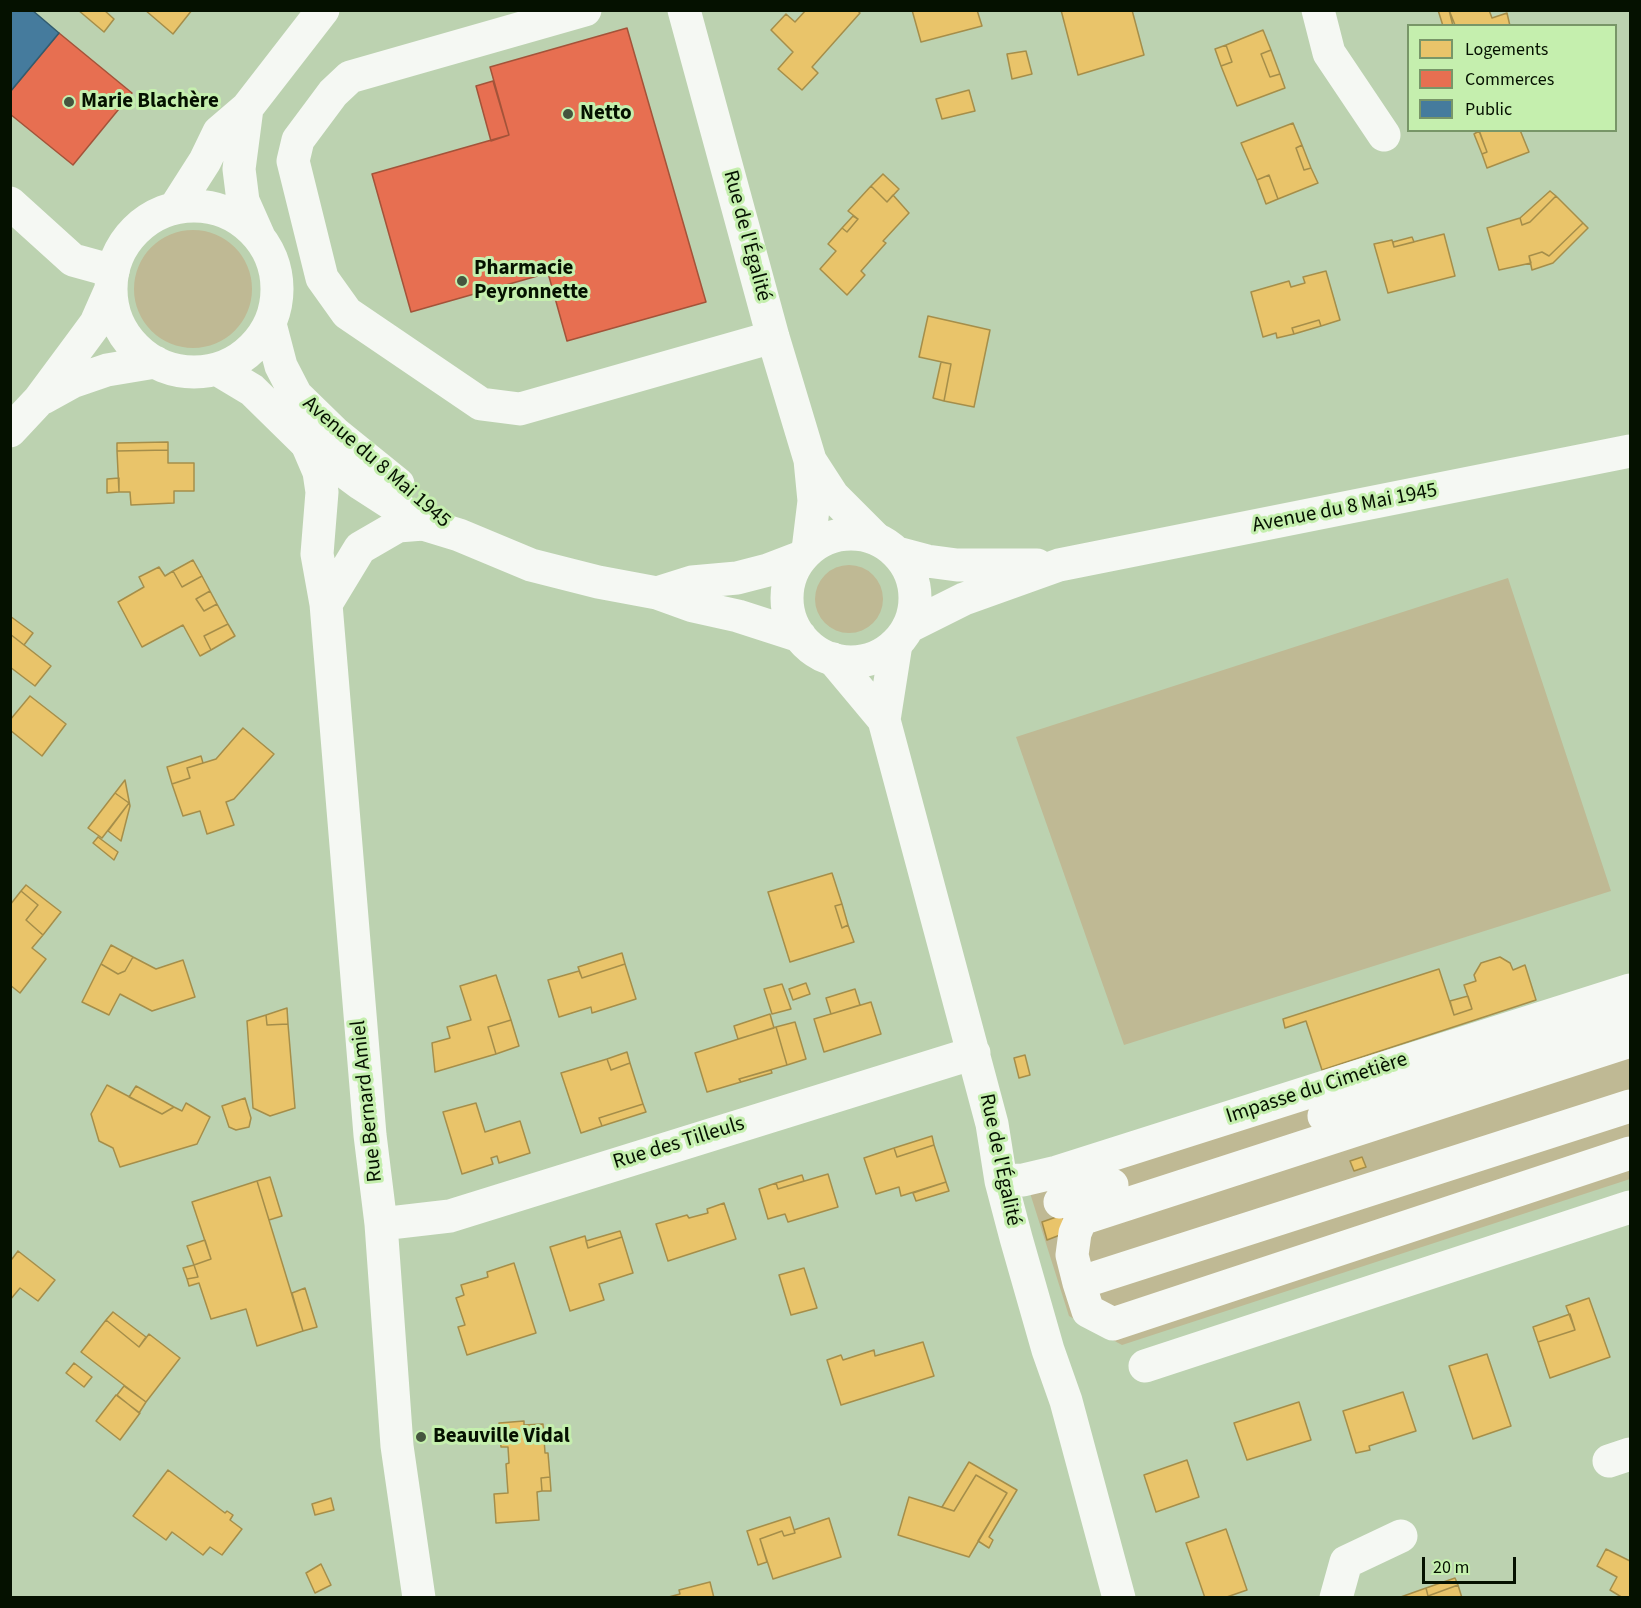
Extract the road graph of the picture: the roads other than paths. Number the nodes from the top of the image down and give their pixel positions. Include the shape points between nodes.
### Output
1 (323, 10) edge
2 (585, 10) edge
3 (684, 10) edge
4 (1318, 10) edge
5 (246, 108) junction
6 (1384, 135) dead end
7 (10, 203) edge
8 (175, 208) junction
9 (259, 237) junction
10 (112, 280) junction
11 (270, 324) junction
12 (773, 337) junction
13 (155, 362) junction
14 (217, 369) junction
15 (39, 400) junction
16 (10, 430) edge
17 (307, 444) junction
18 (1630, 452) edge
19 (810, 460) junction
20 (423, 524) junction
21 (459, 535) junction
22 (886, 546) junction
23 (806, 554) junction
24 (1059, 565) junction
25 (657, 593) junction
26 (326, 604) junction
27 (800, 636) junction
28 (902, 636) junction
29 (833, 659) junction
30 (884, 720) junction
31 (1630, 990) edge
32 (1630, 1016) edge
33 (1630, 1041) edge
34 (974, 1053) junction
35 (1630, 1106) edge
36 (1344, 1122) junction
37 (1630, 1153) edge
38 (1001, 1180) junction
39 (1390, 1183) junction
40 (1060, 1202) dead end
41 (1630, 1207) edge
42 (381, 1224) junction
43 (1405, 1228) junction
44 (1420, 1276) junction
45 (1079, 1283) junction
46 (1144, 1366) dead end
47 (1401, 1536) dead end
48 (419, 1598) edge
49 (1119, 1598) edge
50 (1336, 1598) edge

1 - 5 street
2 - 12 street via 350,77 333,93 298,140 293,161 322,278 347,313 481,404 520,409
3 - 12 street, Rue de l'Égalité
4 - 6 street via 1329,53
5 - 8 street via 219,132
5 - 9 street via 238,170 243,201
7 - 10 street via 73,260
8 - 9 street via 206,207 236,217
8 - 10 street via 153,216 135,230 121,249
9 - 11 street via 271,256 277,279 277,302
10 - 13 street via 114,311 123,332
10 - 15 street via 96,323
11 - 14 street via 257,344 239,359
11 - 21 street, Avenue du 8 Mai 1945 via 281,366 296,395 370,463 422,501
12 - 19 street, Rue de l'Égalité
13 - 14 street via 175,370
13 - 15 street via 107,370 72,382
14 - 17 street, Avenue du 8 Mai 1945 via 252,390
15 - 16 street
17 - 20 street, Avenue du 8 Mai 1945
17 - 26 street, Rue Bernard Amiel via 319,472 322,492 317,554
18 - 24 street, Avenue du 8 Mai 1945
19 - 22 street, Rue de l'Égalité via 833,496
19 - 23 street, Rue de l'Égalité via 814,501
20 - 21 street, Avenue du 8 Mai 1945
20 - 26 street via 398,526 360,548
21 - 25 street, Avenue du 8 Mai 1945 via 531,565
22 - 23 street via 858,534 840,535 823,540
22 - 24 street, Avenue du 8 Mai 1945 via 927,561 957,565
22 - 28 street via 908,569 915,588 915,608
23 - 25 street, Avenue du 8 Mai 1945 via 747,576 692,582
23 - 27 street via 793,571 788,587 791,621
24 - 28 street, Avenue du 8 Mai 1945 via 964,599
25 - 27 street, Avenue du 8 Mai 1945
26 - 42 street, Rue Bernard Amiel via 370,1135
27 - 29 street via 820,654
28 - 29 street via 883,654 867,660
28 - 30 street, Rue de l'Égalité via 889,675
29 - 30 street, Rue de l'Égalité
30 - 34 street, Rue de l'Égalité
31 - 38 street, Impasse du Cimetière via 1057,1172 1023,1180
32 - 36 street
33 - 36 street
34 - 38 street, Rue de l'Égalité
34 - 42 street, Rue des Tilleuls via 450,1216
35 - 39 street
36 - 40 street
36 - 45 street via 1081,1219 1072,1255
37 - 43 street
38 - 49 street, Rue de l'Égalité
39 - 43 street
39 - 45 street
41 - 44 street
42 - 48 street, Rue Bernard Amiel via 398,1446
43 - 44 street
43 - 45 street via 1113,1324 1088,1311
44 - 46 street
47 - 50 street via 1346,1562

